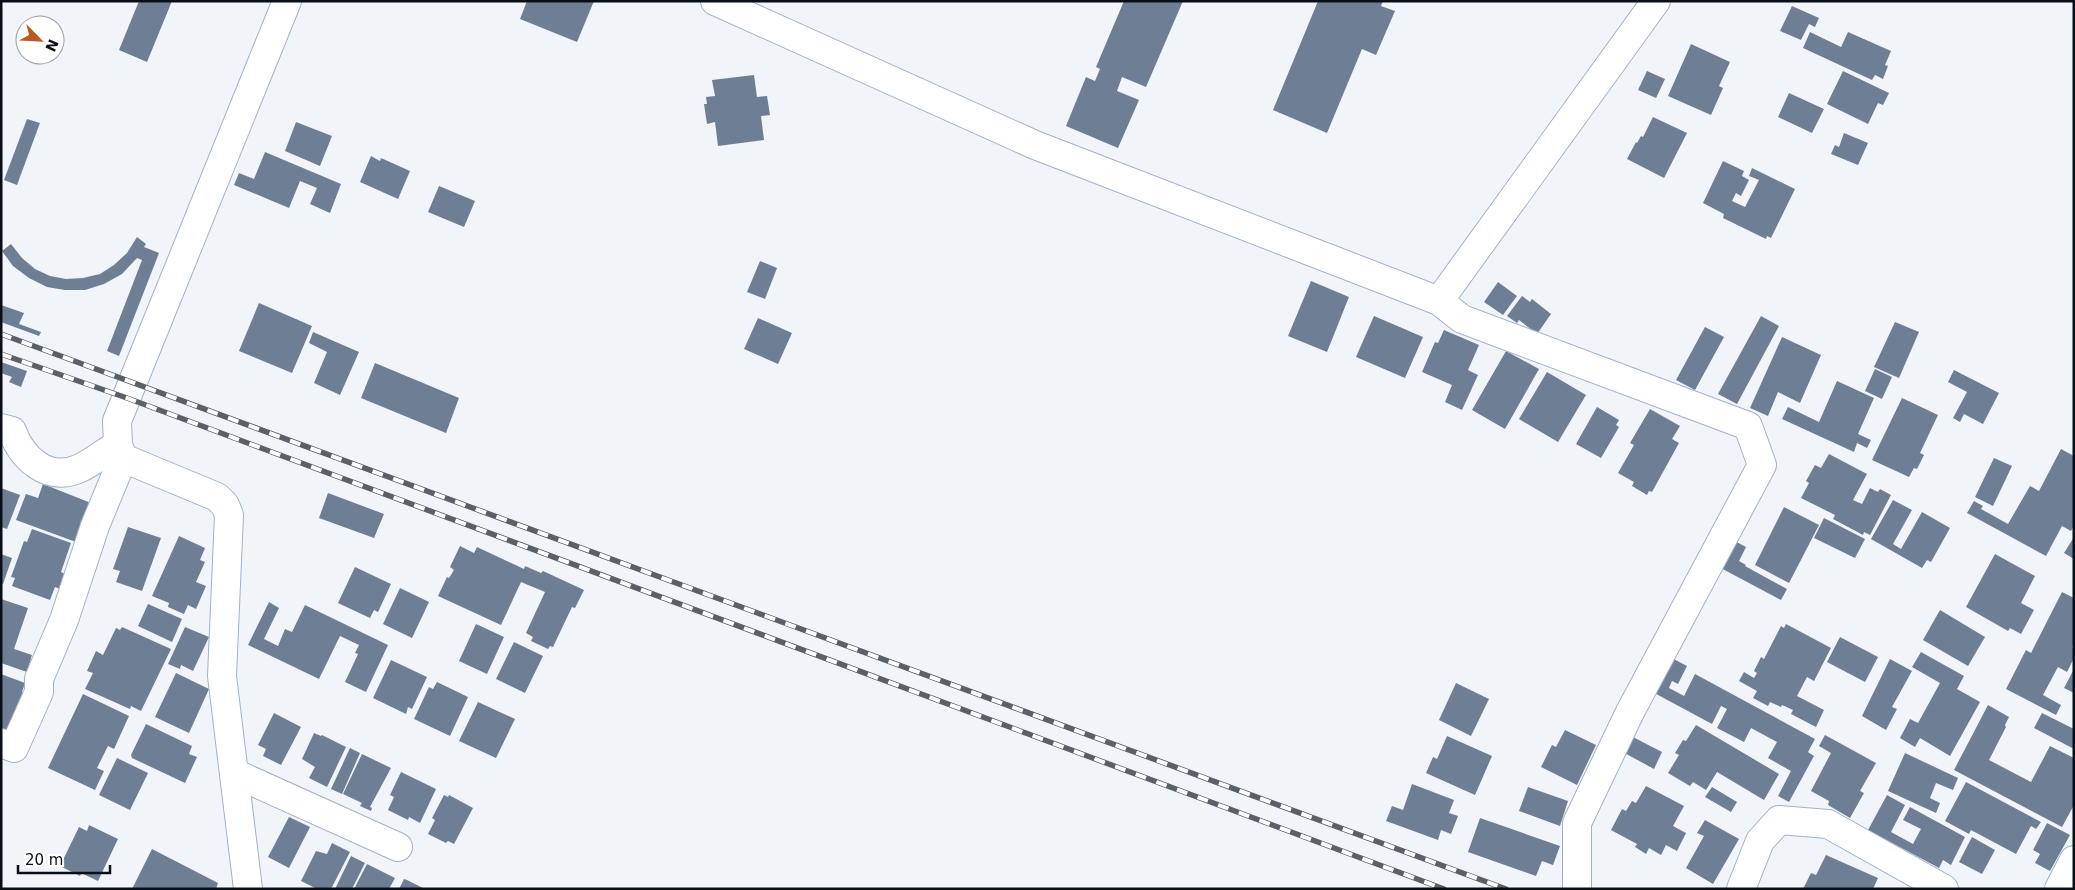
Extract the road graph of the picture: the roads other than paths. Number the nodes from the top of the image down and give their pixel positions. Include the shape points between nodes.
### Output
1 (287, 1) edge
2 (715, 1) edge
3 (1656, 1) edge
4 (1439, 301) junction
5 (1, 428) edge
6 (120, 451) junction
7 (1, 744) edge
8 (234, 773) junction
9 (398, 847) dead end
10 (2074, 860) edge
11 (1579, 888) edge
12 (248, 889) edge
13 (1741, 889) edge
14 (1944, 889) edge
15 (2059, 889) edge

1 - 6 street via 117,421
2 - 4 street via 1035,145
3 - 4 street
4 - 11 street via 1462,319 1748,426 1762,464 1630,712 1577,823
5 - 6 street via 12,431 24,455 33,463 56,472 79,469
6 - 7 street via 64,620 39,679 39,692 14,748
6 - 8 street via 218,497 229,515 222,676
8 - 9 street
8 - 12 street
10 - 15 street
13 - 14 street via 1760,841 1780,820 1828,824

